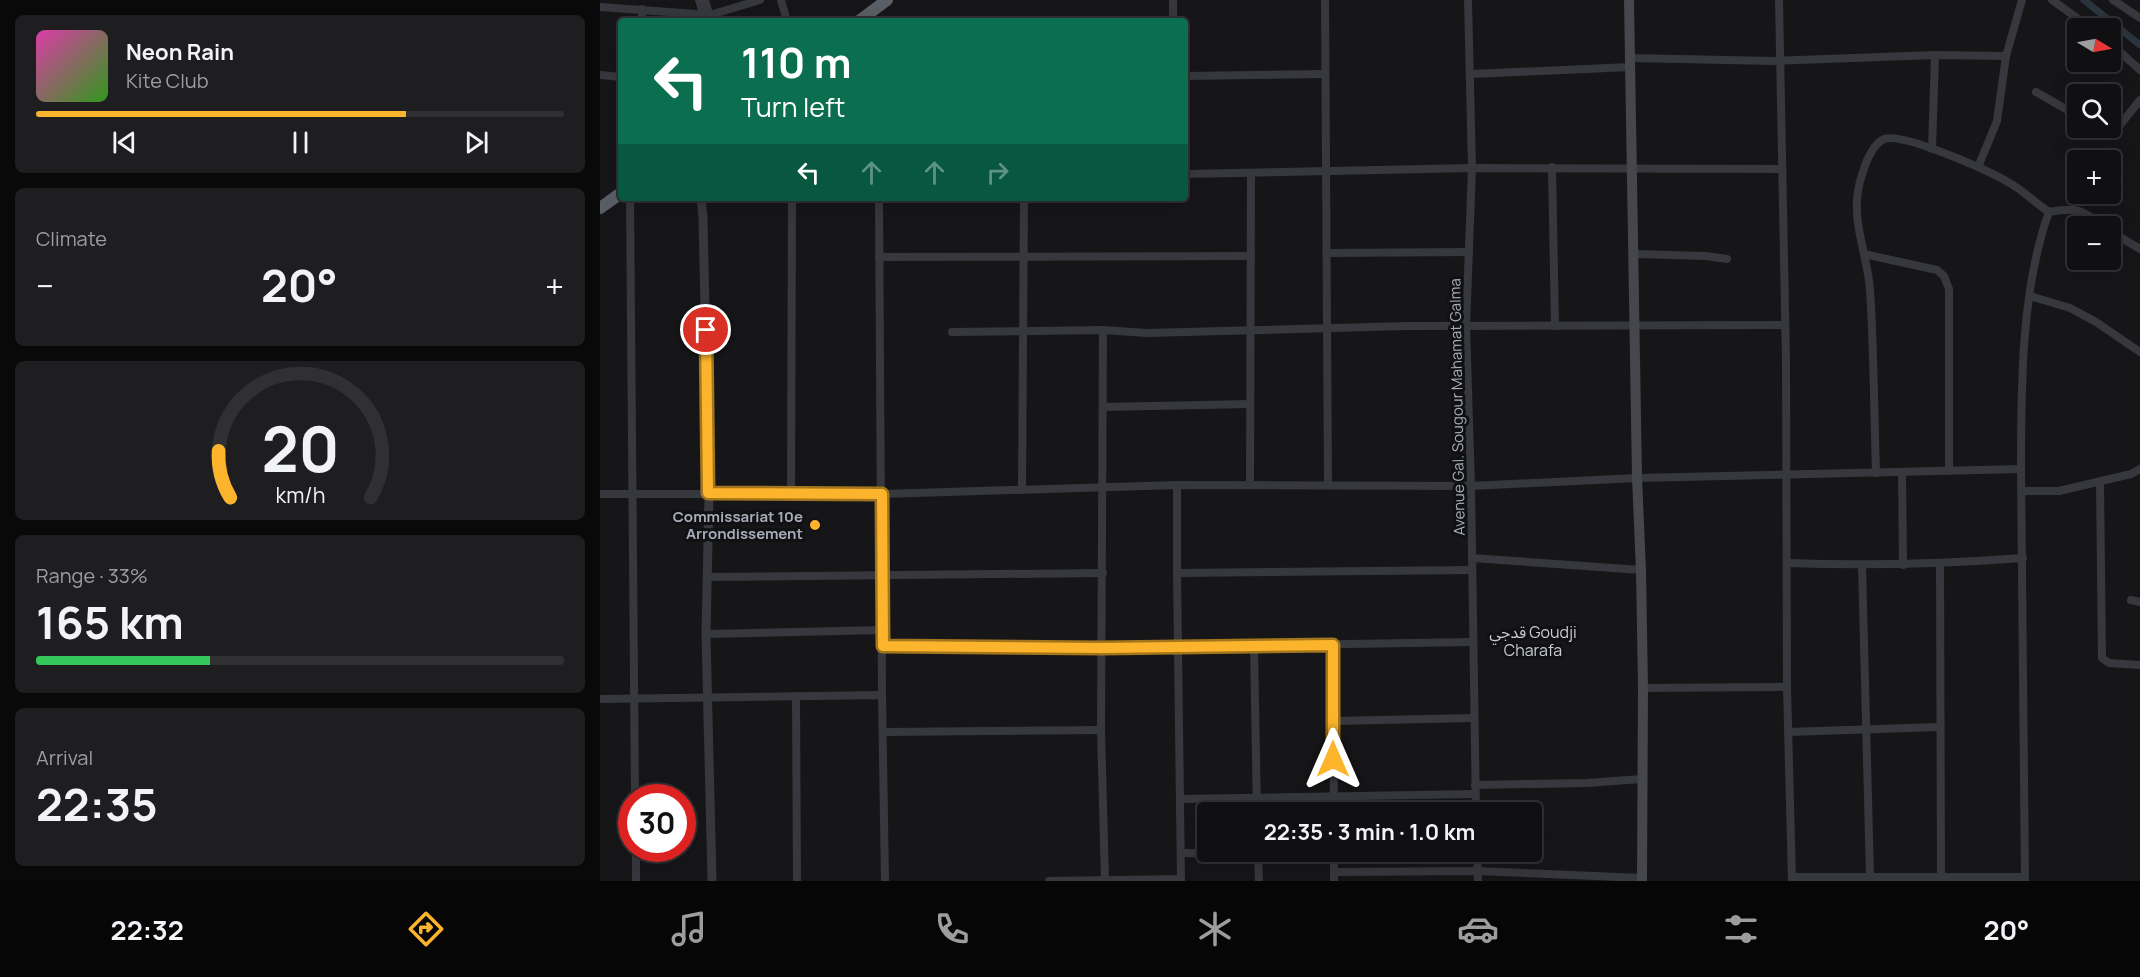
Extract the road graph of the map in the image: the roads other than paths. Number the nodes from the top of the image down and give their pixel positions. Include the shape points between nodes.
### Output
1 (699, 0) edge
2 (705, 0) edge
3 (760, 0) edge
4 (781, 0) edge
5 (887, 0) edge
6 (1173, 0) edge
7 (1325, 0) edge
8 (1468, 0) edge
9 (1629, 0) edge
10 (1779, 0) edge
11 (2022, 0) edge
12 (2052, 0) edge
13 (2113, 0) edge
14 (600, 7) edge
15 (642, 9) junction
16 (642, 18) edge
17 (707, 18) edge
18 (786, 18) edge
19 (863, 18) edge
20 (1173, 18) edge
21 (2077, 18) edge
22 (2140, 18) edge
23 (2121, 53) edge
24 (1935, 56) junction
25 (2006, 56) junction
26 (1780, 61) junction
27 (1630, 63) junction
28 (2140, 70) edge
29 (1325, 74) junction
30 (1471, 74) junction
31 (600, 75) edge
32 (1188, 76) edge
33 (618, 77) edge
34 (2036, 92) dead end
35 (2140, 100) edge
36 (2067, 110) edge
37 (2121, 124) edge
38 (1932, 149) junction
39 (1978, 167) junction
40 (1472, 168) junction
41 (1552, 168) junction
42 (1632, 168) junction
43 (1782, 169) junction
44 (1325, 172) junction
45 (1251, 173) junction
46 (1188, 174) edge
47 (618, 194) edge
48 (630, 201) edge
49 (701, 201) edge
50 (792, 201) edge
51 (879, 201) edge
52 (1024, 201) edge
53 (600, 208) edge
54 (2049, 212) junction
55 (2088, 216) edge
56 (2121, 238) edge
57 (2140, 249) edge
58 (1469, 252) junction
59 (1326, 253) junction
60 (1634, 254) junction
61 (1864, 254) junction
62 (1024, 255) junction
63 (1251, 256) junction
64 (879, 257) junction
65 (1727, 259) dead end
66 (2030, 296) junction
67 (1636, 325) junction
68 (1785, 325) junction
69 (1466, 326) junction
70 (1555, 326) junction
71 (1327, 329) junction
72 (1024, 330) junction
73 (1103, 330) junction
74 (1251, 330) junction
75 (952, 332) dead end
76 (2140, 352) edge
77 (1250, 404) junction
78 (1103, 407) junction
79 (2021, 469) junction
80 (2140, 469) edge
81 (1949, 471) junction
82 (1902, 472) junction
83 (1876, 473) junction
84 (1787, 475) junction
85 (1637, 478) junction
86 (2100, 482) junction
87 (1328, 484) junction
88 (1177, 485) junction
89 (1250, 485) junction
90 (1471, 486) junction
91 (1103, 489) junction
92 (1022, 490) junction
93 (2022, 491) junction
94 (708, 493) junction
95 (600, 494) edge
96 (632, 494) junction
97 (792, 494) junction
98 (882, 494) junction
99 (1472, 558) junction
100 (2023, 558) junction
101 (1788, 562) junction
102 (1940, 564) junction
103 (1903, 565) junction
104 (1862, 566) junction
105 (1472, 570) junction
106 (1641, 570) junction
107 (1103, 573) junction
108 (1178, 573) junction
109 (882, 575) junction
110 (708, 577) junction
111 (2131, 600) dead end
112 (2140, 602) edge
113 (883, 630) junction
114 (706, 634) junction
115 (1473, 642) junction
116 (1333, 645) junction
117 (883, 646) junction
118 (1178, 646) junction
119 (1254, 646) junction
120 (1102, 648) junction
121 (2140, 665) edge
122 (1787, 687) junction
123 (1643, 688) junction
124 (882, 695) junction
125 (796, 696) junction
126 (708, 697) junction
127 (634, 698) junction
128 (600, 699) edge
129 (1474, 718) junction
130 (1333, 722) junction
131 (1939, 727) junction
132 (1101, 730) junction
133 (1865, 730) junction
134 (884, 732) junction
135 (1788, 732) junction
136 (1642, 779) junction
137 (635, 784) edge
138 (1475, 789) junction
139 (1334, 796) junction
140 (1257, 798) junction
141 (1180, 799) junction
142 (1257, 802) edge
143 (1334, 802) edge
144 (1476, 802) edge
145 (1181, 853) junction
146 (1197, 853) edge
147 (636, 862) edge
148 (1258, 862) edge
149 (1478, 862) edge
150 (1478, 871) junction
151 (1869, 876) junction
152 (1941, 876) junction
153 (1334, 877) edge
154 (1642, 879) edge
155 (1792, 879) edge
156 (2025, 879) edge
157 (1105, 880) edge
158 (1181, 880) edge
159 (636, 881) edge
160 (712, 881) edge
161 (797, 881) edge
162 (885, 881) edge
163 (1049, 881) edge
164 (1259, 881) edge
165 (1478, 881) edge

1 - 17 street
2 - 17 street
3 - 17 street
4 - 18 street
5 - 19 highway
6 - 20 street
7 - 29 street
8 - 30 street, Avenue Gal. Sougour Mahamat Galma
9 - 27 main road
10 - 26 street
11 - 25 street
12 - 21 street
13 - 22 street
14 - 15 street
15 - 16 street
15 - 17 street
23 - 28 street
24 - 25 street
24 - 26 street
24 - 38 street
25 - 39 street via 1997,121
26 - 27 street
26 - 43 street
27 - 30 street
27 - 42 main road
29 - 32 street
29 - 44 street
30 - 40 street, Avenue Gal. Sougour Mahamat Galma
31 - 33 street
34 - 36 street
35 - 37 street
38 - 39 street
38 - 61 street via 1886,138 1869,157 1857,200
39 - 54 street via 2010,183
40 - 41 street
40 - 44 street
40 - 58 street, Avenue Gal. Sougour Mahamat Galma
41 - 42 street
41 - 70 street
42 - 43 street
42 - 60 main road
43 - 68 street
44 - 45 street
44 - 59 street
45 - 46 street
45 - 63 street
47 - 53 highway
48 - 96 street
49 - 94 street
50 - 97 street
51 - 64 street
52 - 62 street
54 - 55 street via 2072,208
54 - 66 street via 2040,237
56 - 57 street
58 - 59 street
58 - 69 street, Avenue Gal. Sougour Mahamat Galma
59 - 71 street
60 - 65 street
60 - 67 main road
61 - 81 street via 1937,270 1944,276 1949,289
61 - 83 street via 1870,289
62 - 63 street
62 - 64 street
62 - 72 street
63 - 74 street
64 - 98 street
66 - 76 street via 2079,313
66 - 79 street via 2021,387
67 - 68 street
67 - 70 street
67 - 85 main road
68 - 84 street
69 - 70 street
69 - 71 street
69 - 90 street, Avenue Gal. Sougour Mahamat Galma
71 - 74 street
71 - 87 street
72 - 73 street
72 - 75 street
72 - 92 street
73 - 74 street
73 - 78 street
74 - 77 street
77 - 78 street
77 - 89 street
78 - 91 street
79 - 81 street
79 - 93 street
80 - 86 street
81 - 82 street
82 - 83 street
82 - 103 street
83 - 84 street
84 - 85 street
84 - 101 street
85 - 90 street
85 - 106 main road
86 - 93 street via 2059,491
86 - 121 street via 2102,658 2109,663
87 - 89 street
87 - 90 street
88 - 89 street
88 - 91 street
88 - 108 street
90 - 99 street, Avenue Gal. Sougour Mahamat Galma
91 - 92 street
91 - 107 street
92 - 98 street
93 - 100 street
94 - 96 street
94 - 97 street
94 - 110 street
95 - 96 street
96 - 127 street
97 - 98 street
98 - 109 street
99 - 105 street, Avenue Gal. Sougour Mahamat Galma
99 - 106 street
100 - 102 street
100 - 156 street
101 - 104 street
101 - 122 street
102 - 103 street
102 - 131 street
103 - 104 street
104 - 133 street
105 - 108 street
105 - 115 street, Avenue Gal. Sougour Mahamat Galma
106 - 123 main road
107 - 109 street
107 - 120 street
108 - 118 street
109 - 110 street
109 - 113 street
110 - 114 street
111 - 112 street
113 - 114 street
113 - 117 street
114 - 126 street
115 - 116 street
115 - 129 street, Avenue Gal. Sougour Mahamat Galma
116 - 119 street
116 - 130 street
117 - 120 street
117 - 124 street
118 - 119 street
118 - 120 street
118 - 141 street
119 - 140 street
120 - 132 street
122 - 123 street
122 - 135 street
123 - 136 main road
124 - 125 street
124 - 134 street
125 - 126 street
125 - 161 street
126 - 127 street
126 - 160 street
127 - 128 street
127 - 137 street
129 - 130 street
129 - 138 street, Avenue Gal. Sougour Mahamat Galma
130 - 139 street
131 - 133 street
131 - 152 street
132 - 134 street
132 - 157 street
133 - 135 street
133 - 151 street
134 - 162 street
135 - 155 street
136 - 138 street
136 - 154 main road
138 - 139 street
138 - 144 street, Avenue Gal. Sougour Mahamat Galma
139 - 140 street
139 - 143 street
140 - 141 street
140 - 142 street
141 - 145 street
145 - 146 street
145 - 158 street
147 - 159 street
148 - 164 street
149 - 150 street
150 - 153 street
150 - 154 street
150 - 165 street
151 - 152 street
151 - 155 street
152 - 156 street
157 - 158 street
157 - 163 street

